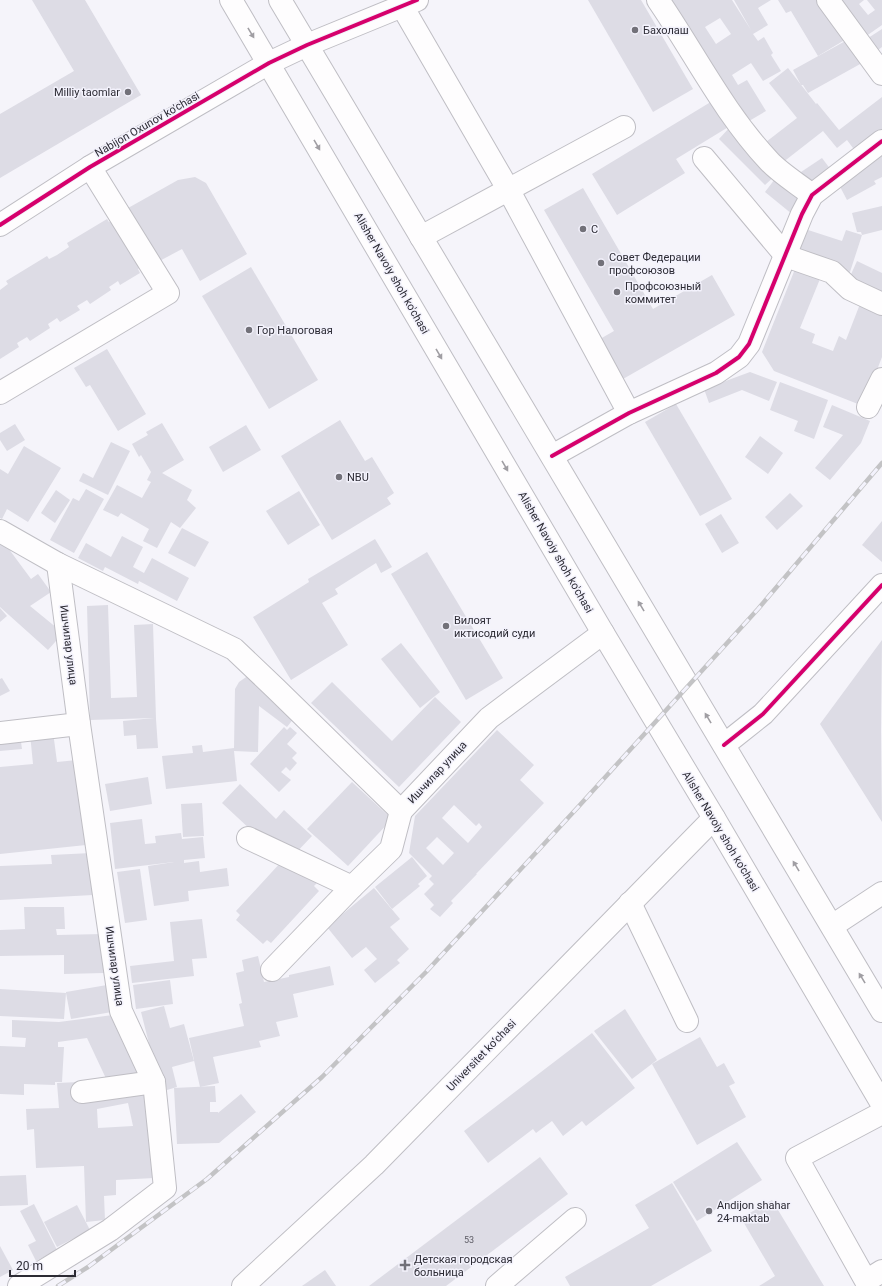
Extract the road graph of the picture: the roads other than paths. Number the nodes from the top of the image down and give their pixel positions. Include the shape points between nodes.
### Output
1 (231, 0) edge
2 (280, 0) edge
3 (658, 0) edge
4 (828, 0) edge
5 (409, 3) edge
6 (307, 45) junction
7 (269, 63) junction
8 (882, 74) edge
9 (624, 127) dead end
10 (882, 142) edge
11 (704, 158) dead end
12 (90, 167) junction
13 (508, 189) junction
14 (812, 195) junction
15 (0, 225) edge
16 (421, 237) junction
17 (786, 256) junction
18 (882, 304) edge
19 (882, 379) edge
20 (0, 393) edge
21 (868, 408) dead end
22 (629, 413) junction
23 (552, 456) junction
24 (0, 532) edge
25 (58, 564) junction
26 (882, 585) edge
27 (603, 633) junction
28 (79, 724) junction
29 (0, 733) edge
30 (724, 744) junction
31 (401, 811) junction
32 (714, 818) junction
33 (248, 838) dead end
34 (352, 887) junction
35 (882, 893) edge
36 (630, 903) junction
37 (832, 926) junction
38 (272, 970) dead end
39 (882, 1011) edge
40 (687, 1021) dead end
41 (154, 1082) junction
42 (82, 1092) dead end
43 (882, 1104) edge
44 (882, 1112) edge
45 (575, 1220) dead end
46 (882, 1271) edge
47 (19, 1286) edge
48 (243, 1286) edge
49 (498, 1286) edge

1 -> 7 main road, Alisher Navoiy shoh ko'chasi
2 - 6 main road
3 - 14 main road via 742,130 770,162
4 - 8 main road
5 - 6 main road, Nabijon Oxunov ko'chasi
5 - 13 main road
6 - 7 main road, Nabijon Oxunov ko'chasi
6 - 16 main road
7 - 12 main road, Nabijon Oxunov ko'chasi
7 -> 27 main road, Alisher Navoiy shoh ko'chasi
9 - 13 main road
10 - 14 main road
11 - 17 main road
12 - 15 main road, Nabijon Oxunov ko'chasi
12 - 20 main road via 168,293
13 - 16 main road
13 - 22 main road
14 - 17 main road
16 - 23 main road
17 - 18 main road via 832,272 850,289
17 - 22 main road via 749,344 739,357 716,373
19 - 21 main road
22 - 23 main road
30 -> 23 main road
24 - 25 main road, Ишчилар улица
25 - 28 main road, Ишчилар улица
25 - 31 main road, Ишчилар улица via 234,649
26 - 30 main road via 763,714
27 - 31 main road, Ишчилар улица via 489,718
27 - 32 main road, Alisher Navoiy shoh ko'chasi
28 - 29 main road
28 - 41 main road, Ишчилар улица via 121,1011
37 -> 30 main road
31 - 34 main road via 391,849
32 - 36 main road, Universitet kо‘chasi
32 - 43 main road, Alisher Navoiy shoh ko'chasi
33 - 34 main road
34 - 38 main road
35 - 37 main road
36 - 40 main road
36 - 48 main road, Universitet kо‘chasi via 374,1165
39 -> 37 main road
41 - 42 main road
41 - 47 main road, Ишчилар улица via 165,1188 110,1230
44 - 46 main road via 798,1158 866,1281
45 - 49 main road

